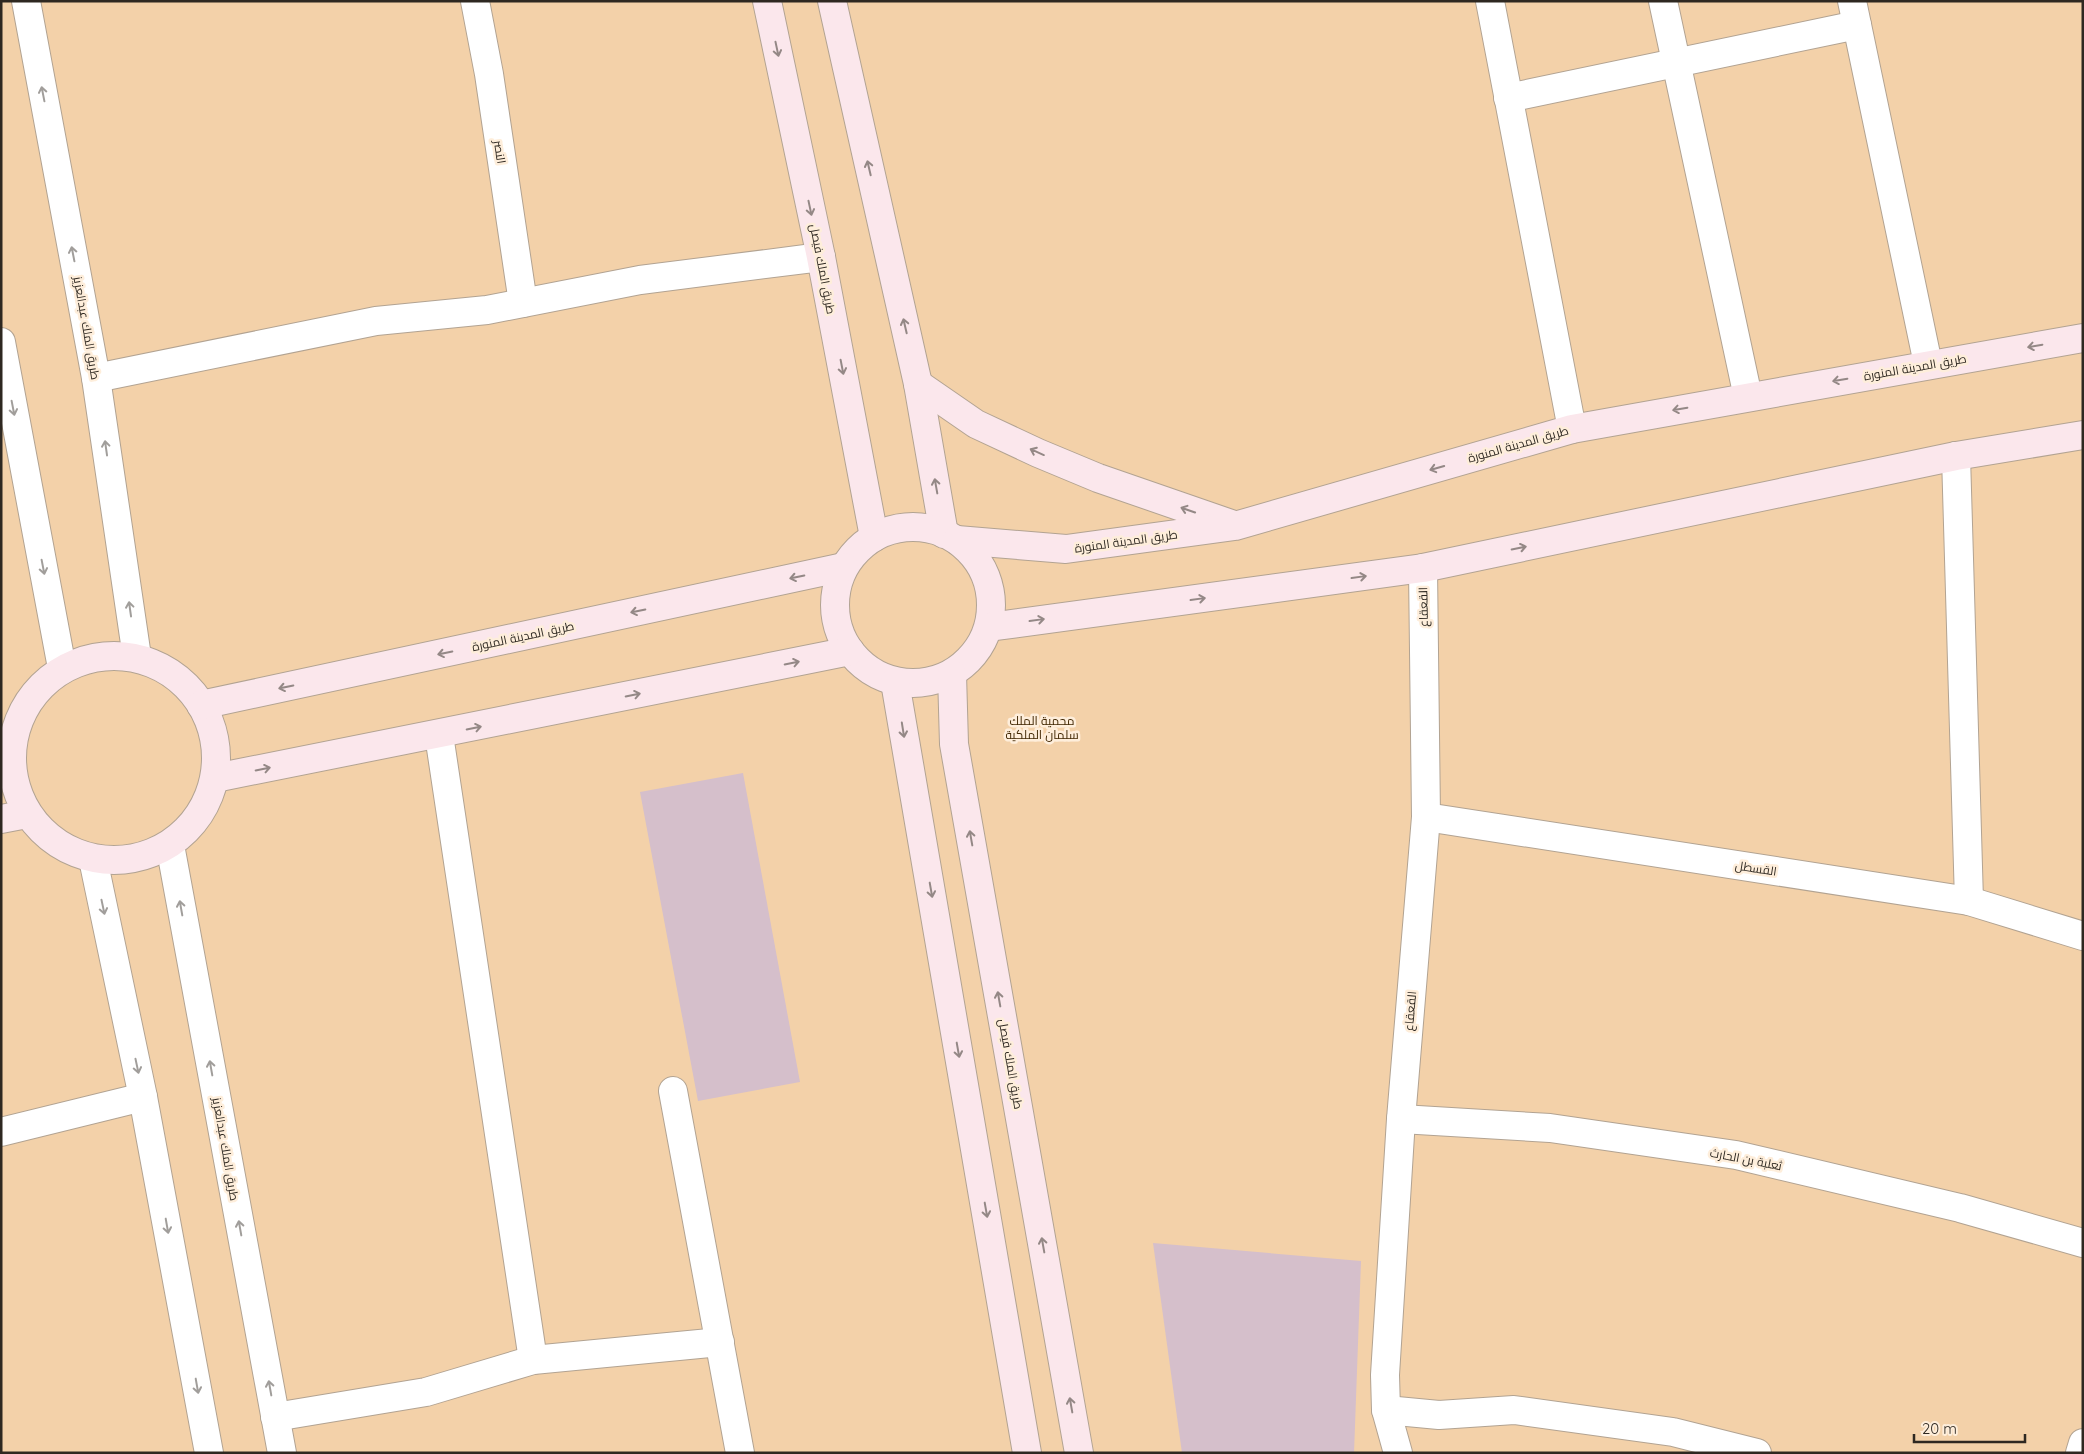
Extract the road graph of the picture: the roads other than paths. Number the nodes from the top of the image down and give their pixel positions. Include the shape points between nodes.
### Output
1 (26, 1) edge
2 (475, 1) edge
3 (767, 1) edge
4 (832, 1) edge
5 (1490, 1) edge
6 (1663, 1) edge
7 (1854, 13) edge
8 (1676, 63) junction
9 (1508, 98) junction
10 (821, 257) junction
11 (523, 303) junction
12 (2083, 338) edge
13 (1, 342) edge
14 (1928, 364) junction
15 (96, 378) junction
16 (918, 384) junction
17 (1748, 397) junction
18 (1572, 429) junction
19 (2083, 435) edge
20 (1956, 456) junction
21 (1235, 526) junction
22 (874, 537) junction
23 (950, 537) junction
24 (844, 567) junction
25 (1423, 568) junction
26 (989, 627) junction
27 (850, 651) junction
28 (137, 657) junction
29 (62, 668) junction
30 (952, 674) junction
31 (895, 682) junction
32 (201, 705) junction
33 (438, 735) junction
34 (6, 750) edge
35 (215, 778) junction
36 (14, 817) edge
37 (1426, 817) junction
38 (170, 845) junction
39 (93, 860) junction
40 (1969, 901) junction
41 (2083, 936) edge
42 (673, 1091) dead end
43 (143, 1097) junction
44 (1401, 1119) junction
45 (1, 1132) edge
46 (2083, 1243) edge
47 (720, 1342) junction
48 (534, 1360) junction
49 (1386, 1410) junction
50 (275, 1417) junction
51 (2083, 1443) edge
52 (209, 1453) edge
53 (282, 1453) edge
54 (740, 1453) edge
55 (1027, 1453) edge
56 (1079, 1453) edge
57 (1398, 1453) edge
58 (1757, 1453) edge
59 (2080, 1453) edge

15 -> 1 street, طريق الملك عبدالعزيز
2 - 11 street, النصر
3 -> 10 main road, طريق الملك فيصل
16 -> 4 main road
5 - 9 street
6 - 8 street
7 - 8 street
7 - 14 street
8 - 9 street
8 - 17 street
9 - 18 street
10 - 11 street via 640,280
10 -> 22 main road, طريق الملك فيصل
11 - 15 street via 487,310 376,321
12 -> 14 main road, طريق المدينة المنورة
13 -> 29 street
14 -> 17 main road, طريق المدينة المنورة
28 -> 15 street, طريق الملك عبدالعزيز
21 -> 16 main road via 1098,478 1038,453 976,424
23 -> 16 main road
17 -> 18 main road, طريق المدينة المنورة
18 -> 21 main road, طريق المدينة المنورة
19 - 20 main road
25 -> 20 main road
20 - 40 street
21 - 23 main road, طريق المدينة المنورة via 1066,549
22 - 23 main road via 897,529 921,527
22 - 24 main road via 857,550
23 - 26 main road via 975,557 987,578 992,602
24 - 27 main road via 837,588 835,610 839,632
24 -> 32 main road, طريق المدينة المنورة
26 -> 25 main road
25 - 37 street, القعقاع
26 - 30 main road via 981,646
27 - 31 main road via 862,665
33 -> 27 main road
28 - 29 main road via 99,656
28 - 32 main road via 174,675
29 - 34 main road via 26,702
30 - 31 main road via 934,682
56 -> 30 main road, طريق الملك فيصل via 954,744
31 -> 55 main road
32 - 35 main road via 215,740
35 -> 33 main road
33 - 48 street
34 - 36 main road via 14,783
35 - 38 main road via 199,816
36 - 39 main road via 56,844
37 - 40 street, القسطل
37 - 44 street, القعقاع
38 - 39 main road via 132,860
50 -> 38 street, طريق الملك عبدالعزيز
39 -> 43 street
40 - 41 street, القسطل
42 - 47 street
43 - 45 street
43 -> 52 street
44 - 46 street, ثعلبة بن الحارث via 1550,1128 1736,1155 1960,1208
44 - 49 street, القعقاع
47 - 48 street
47 - 54 street
48 - 50 street via 426,1392
49 - 57 street, القعقاع
49 - 58 street via 1439,1415 1514,1410 1673,1432
50 - 53 street, طريق الملك عبدالعزيز
51 - 59 street

